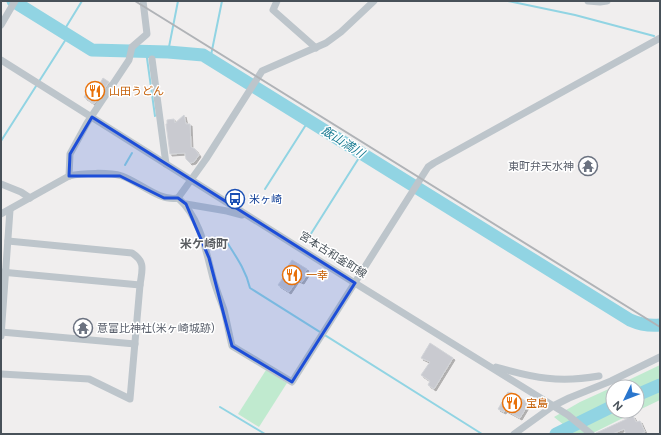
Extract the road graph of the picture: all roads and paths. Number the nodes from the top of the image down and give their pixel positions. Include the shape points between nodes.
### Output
1 (143, 1) edge
2 (277, 1) edge
3 (374, 1) edge
4 (588, 1) edge
5 (607, 1) edge
6 (14, 3) edge
7 (1, 25) edge
8 (660, 38) edge
9 (316, 48) junction
10 (152, 58) dead end
11 (1, 60) edge
12 (92, 117) junction
13 (166, 164) junction
14 (69, 176) junction
15 (192, 180) junction
16 (1, 184) edge
17 (30, 198) junction
18 (178, 198) junction
19 (189, 205) junction
20 (10, 210) junction
21 (1, 214) edge
22 (254, 219) junction
23 (8, 241) junction
24 (3, 272) edge
25 (355, 283) junction
26 (140, 284) junction
27 (1, 332) edge
28 (1, 337) edge
29 (135, 344) junction
30 (660, 358) edge
31 (488, 364) junction
32 (1, 374) edge
33 (599, 376) dead end
34 (553, 406) junction
35 (514, 434) edge
36 (591, 434) edge

1 - 12 street via 147,34 132,47 129,60
2 - 9 street via 274,10
3 - 9 street via 341,32
4 - 5 street
6 - 7 street
8 - 25 street via 434,163 418,182
9 - 15 street via 259,74
10 - 13 street
11 - 12 street, 宮本古和釜町線
12 - 13 street, 宮本古和釜町線
12 - 14 street via 70,154
13 - 15 street, 宮本古和釜町線
14 - 17 street
14 - 18 street via 120,176 164,198
15 - 18 street
15 - 22 street, 宮本古和釜町線
16 - 17 street
17 - 20 street
18 - 19 street
19 - 22 street via 227,211
19 - 25 street via 209,258 232,346 292,382
20 - 21 street
20 - 23 street
22 - 25 street, 宮本古和釜町線
23 - 24 street
23 - 26 street via 132,253 142,264
24 - 26 street
24 - 27 street
25 - 31 street, 宮本古和釜町線
26 - 29 street
27 - 28 street
27 - 29 street
29 - 32 street via 130,399 89,378
30 - 34 street
31 - 33 street via 538,378 566,380
31 - 34 street, 宮本古和釜町線
34 - 35 street
34 - 36 street, 宮本古和釜町線

